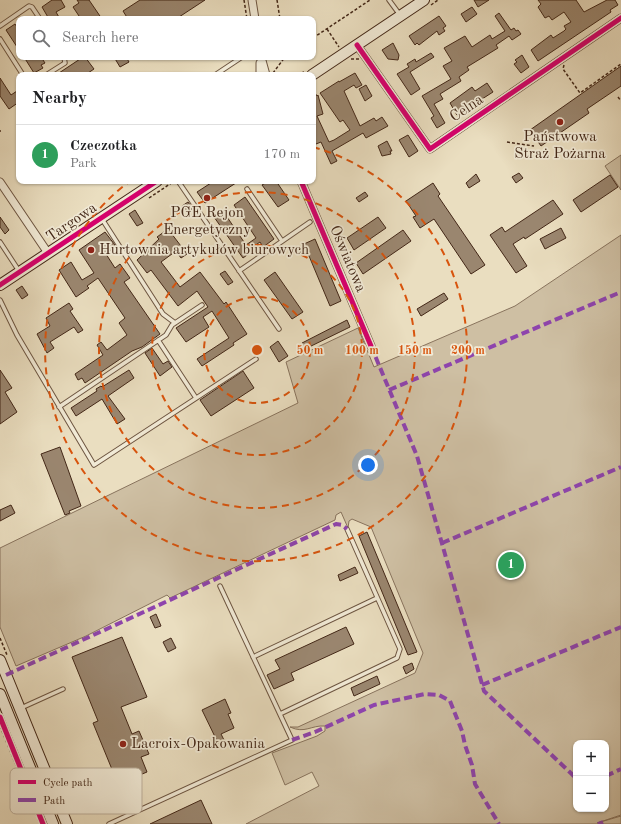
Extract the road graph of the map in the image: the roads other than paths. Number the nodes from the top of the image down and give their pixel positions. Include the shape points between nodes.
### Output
1 (252, 0) edge
2 (389, 0) edge
3 (424, 4) edge
4 (38, 16) edge
5 (255, 16) edge
6 (400, 16) junction
7 (621, 18) edge
8 (0, 26) edge
9 (0, 39) edge
10 (358, 45) junction
11 (64, 60) edge
12 (238, 60) edge
13 (261, 60) edge
14 (262, 60) edge
15 (21, 72) edge
16 (50, 72) edge
17 (220, 72) edge
18 (260, 72) edge
19 (265, 72) edge
20 (316, 72) edge
21 (0, 182) edge
22 (153, 184) edge
23 (180, 184) edge
24 (302, 184) edge
25 (247, 189) dead end
26 (102, 218) junction
27 (310, 222) dead end
28 (282, 241) junction
29 (0, 242) edge
30 (48, 254) junction
31 (239, 271) junction
32 (20, 272) junction
33 (0, 285) edge
34 (0, 300) edge
35 (202, 305) dead end
36 (175, 323) junction
37 (279, 329) dead end
38 (158, 340) junction
39 (371, 346) dead end
40 (256, 359) dead end
41 (196, 398) junction
42 (59, 407) junction
43 (347, 529) dead end
44 (220, 586) dead end
45 (377, 598) junction
46 (253, 657) junction
47 (0, 660) edge
48 (64, 689) dead end
49 (0, 694) edge
50 (20, 709) junction
51 (280, 714) junction
52 (3, 716) edge
53 (27, 768) edge
54 (44, 768) edge
55 (142, 809) edge
56 (48, 814) edge
57 (63, 814) edge
58 (131, 814) edge
59 (53, 824) edge
60 (67, 824) edge
61 (109, 824) edge

1 - 5 street
2 - 6 lane
3 - 6 street
4 - 8 lane via 29,6
6 - 10 street
7 - 10 street, Celna via 430,148
9 - 15 lane
10 - 20 street
11 - 16 lane via 64,63
12 - 17 lane
13 - 18 street
14 - 19 street
21 - 30 street
22 - 26 street, Targowa
23 - 31 lane
24 - 39 street, Oświatowa
25 - 28 lane
26 - 30 street, Targowa
26 - 36 lane via 163,314
27 - 28 lane
28 - 31 lane
29 - 32 lane
30 - 32 street, Targowa
31 - 37 lane
32 - 33 street, Targowa
34 - 42 lane via 17,335
35 - 36 lane
36 - 38 lane via 166,335
38 - 41 lane
38 - 42 lane
40 - 41 lane
41 - 42 lane via 96,465
43 - 45 lane
44 - 46 lane
45 - 46 lane
45 - 51 lane via 400,649 397,658
46 - 51 lane
47 - 50 street
48 - 50 lane
49 - 52 street
50 - 54 street
51 - 55 lane via 292,740
52 - 53 street
56 - 59 street
57 - 60 street
58 - 61 lane

